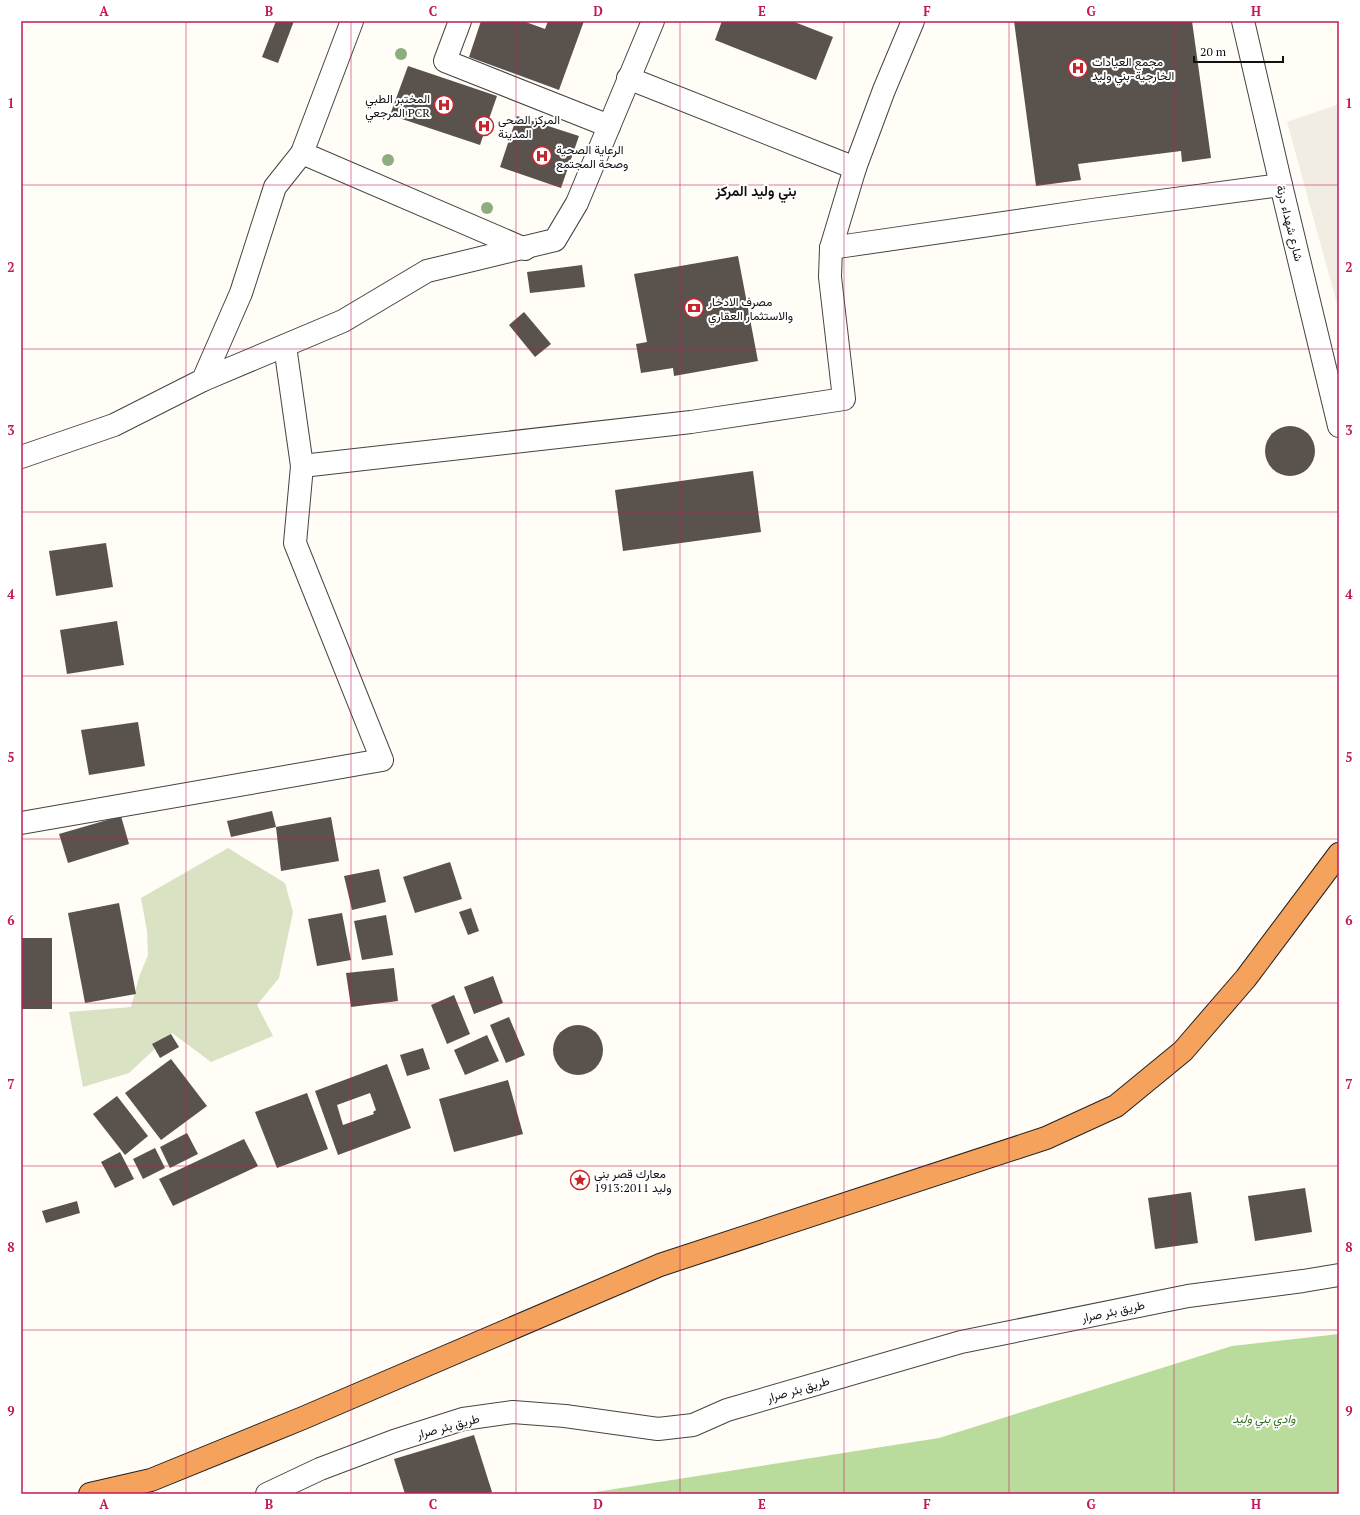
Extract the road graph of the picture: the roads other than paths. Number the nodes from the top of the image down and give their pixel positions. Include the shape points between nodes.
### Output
1 (352, 21) edge
2 (460, 21) edge
3 (653, 21) edge
4 (913, 21) edge
5 (1243, 21) edge
6 (628, 78) junction
7 (609, 126) junction
8 (302, 153) junction
9 (855, 168) junction
10 (1281, 185) junction
11 (831, 248) junction
12 (524, 249) junction
13 (285, 346) junction
14 (203, 380) junction
15 (1339, 426) edge
16 (21, 457) edge
17 (302, 466) junction
18 (21, 823) edge
19 (1339, 854) edge
20 (1339, 1275) edge
21 (90, 1494) edge
22 (267, 1494) edge

1 - 8 street
2 - 7 street via 445,61
3 - 6 street
4 - 9 street
5 - 10 street, شارع شهداء درنة
6 - 7 street
6 - 9 street
7 - 12 street via 577,203 555,240
8 - 12 street
8 - 14 street via 276,187 241,293
9 - 11 street
10 - 11 street
10 - 15 street, شارع شهداء درنة
11 - 17 street via 830,277 844,399 691,422
12 - 13 street via 427,271 343,321
13 - 14 street
13 - 17 street
14 - 16 street via 114,425
17 - 18 street via 295,543 382,760
19 - 21 highway via 1246,978 1183,1052 1116,1106 1046,1138 660,1265 303,1418 151,1480
20 - 22 street, طريق بئر صرار via 1188,1296 962,1342 727,1410 693,1425 658,1429 565,1416 513,1412 463,1419 394,1441 320,1469

